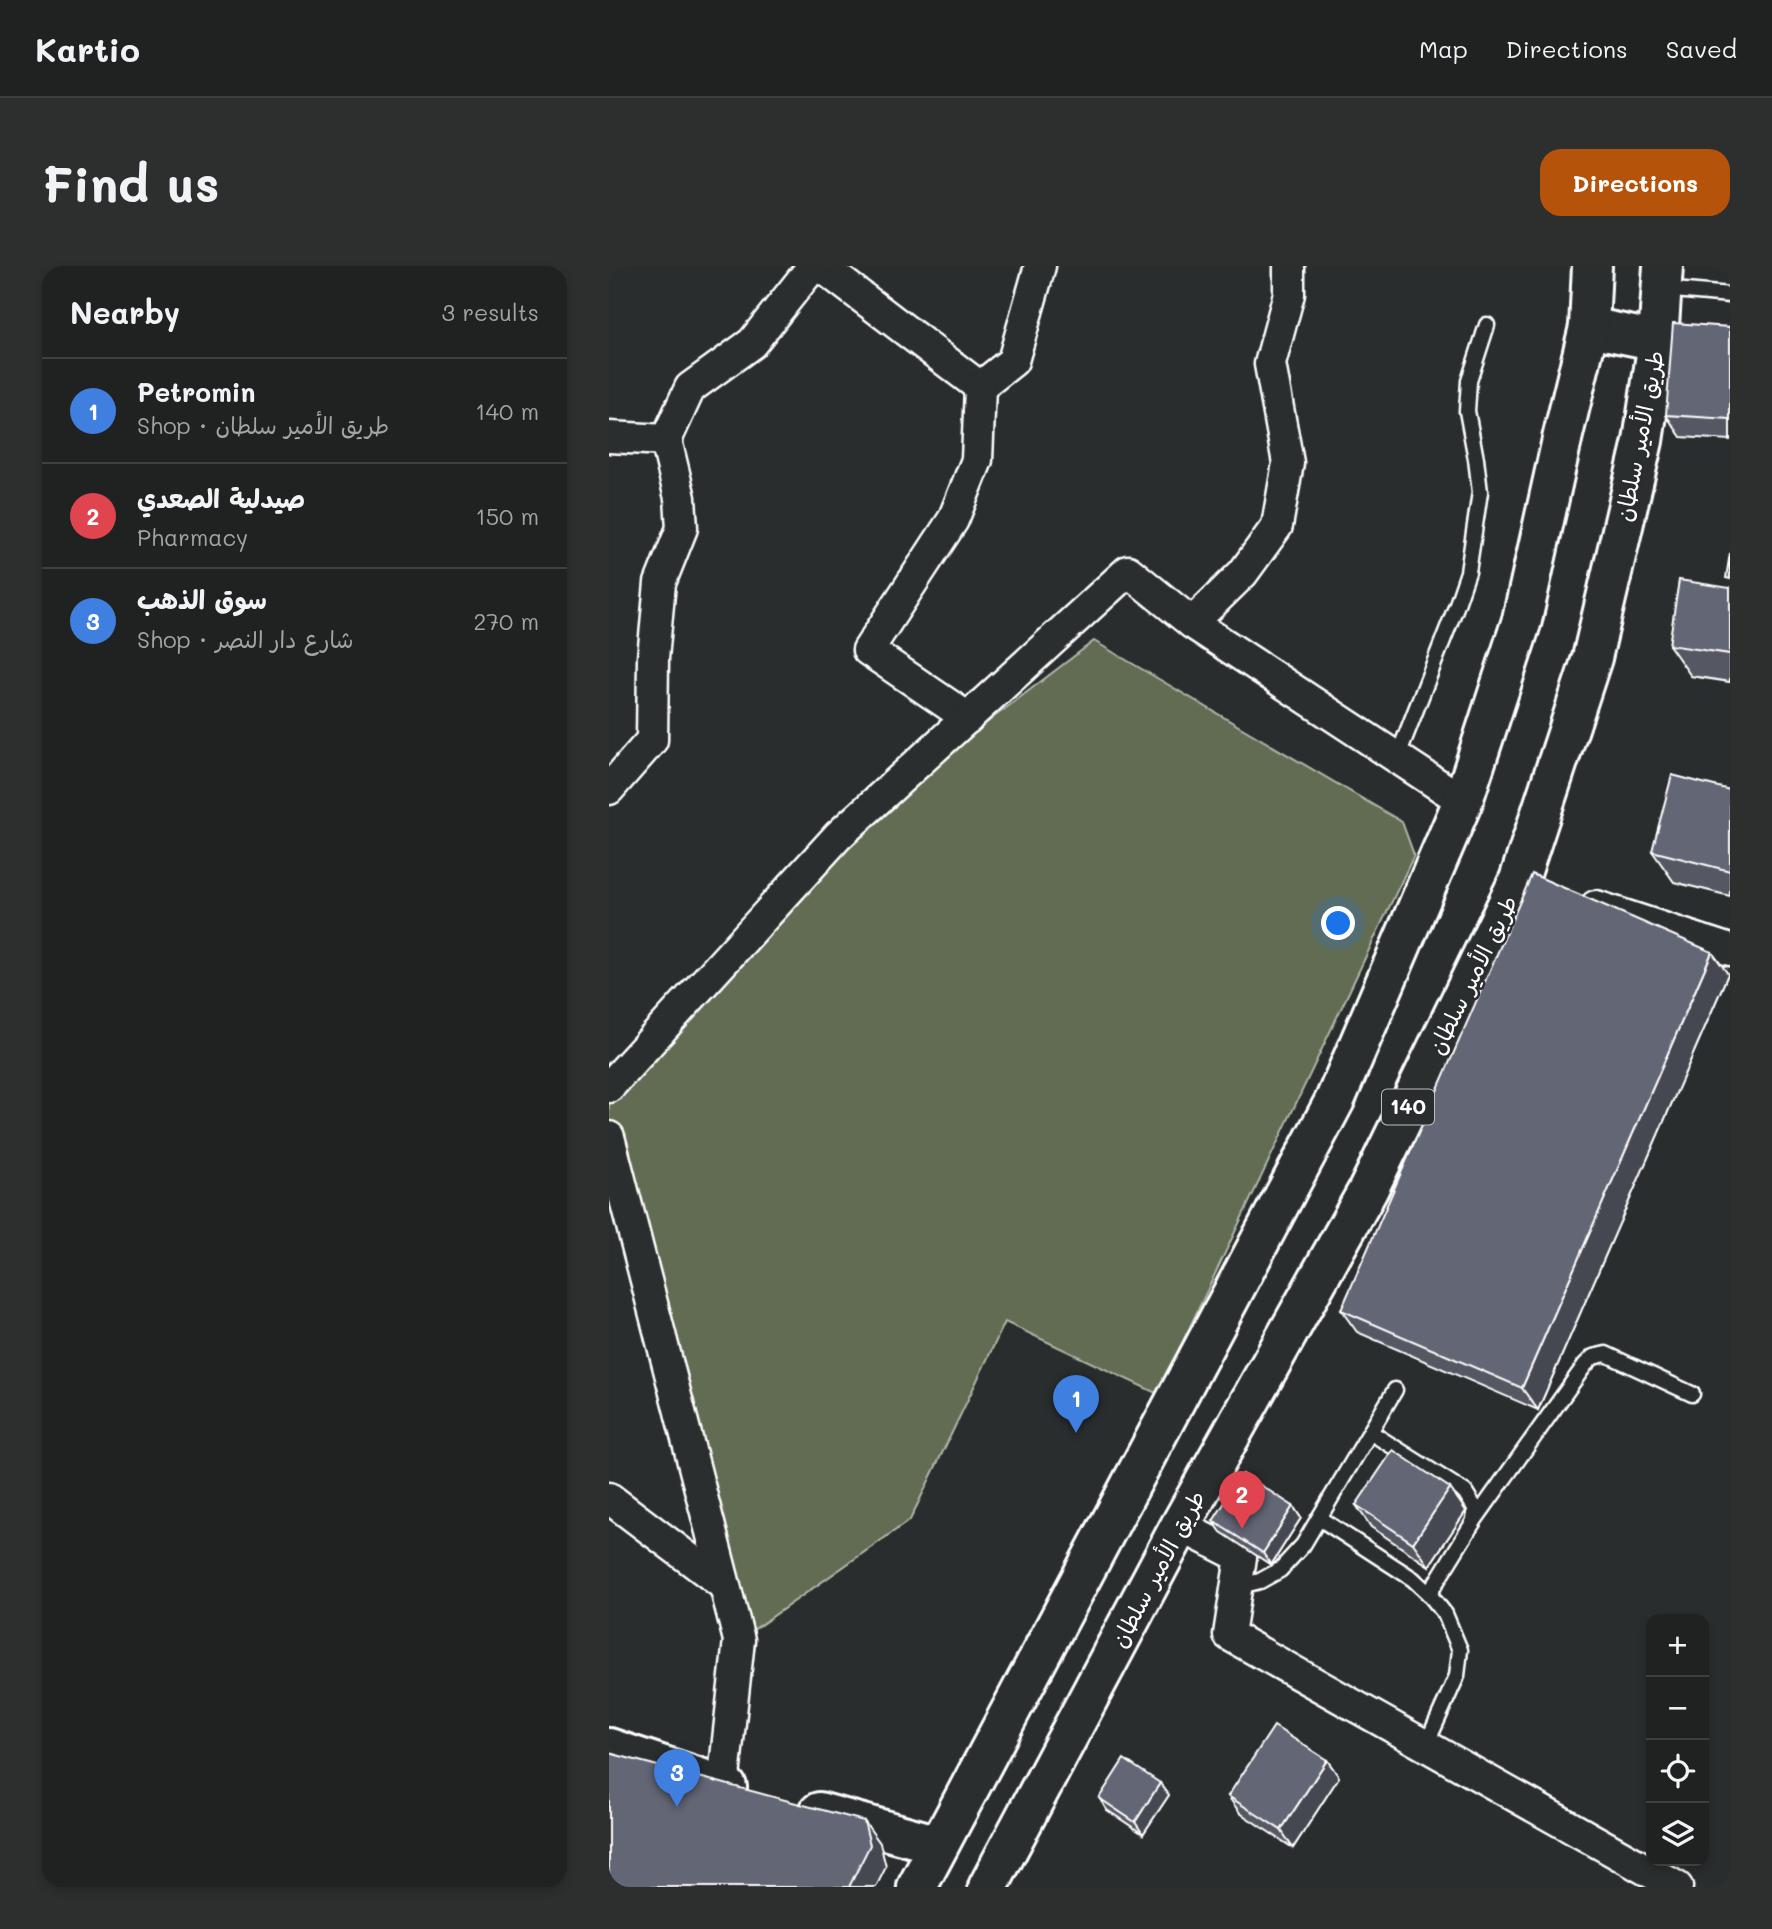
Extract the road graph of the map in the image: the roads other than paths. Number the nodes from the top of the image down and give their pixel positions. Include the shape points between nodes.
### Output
1 (813, 266) edge
2 (821, 266) edge
3 (1040, 266) edge
4 (1289, 266) edge
5 (1592, 266) edge
6 (1663, 277) edge
7 (1730, 295) edge
8 (1487, 325) dead end
9 (1589, 327) junction
10 (1658, 341) junction
11 (979, 387) junction
12 (609, 437) edge
13 (666, 440) junction
14 (1192, 623) junction
15 (968, 718) junction
16 (1397, 758) junction
17 (609, 789) edge
18 (1463, 801) junction
19 (1545, 889) junction
20 (1730, 950) edge
21 (609, 1087) edge
22 (609, 1137) edge
23 (1395, 1390) dead end
24 (1692, 1394) dead end
25 (1370, 1432) junction
26 (609, 1497) edge
27 (1319, 1518) junction
28 (1474, 1521) junction
29 (1180, 1526) junction
30 (724, 1585) junction
31 (1236, 1587) junction
32 (1429, 1594) junction
33 (1426, 1745) junction
34 (609, 1748) edge
35 (723, 1786) junction
36 (939, 1844) junction
37 (917, 1887) edge
38 (988, 1887) edge
39 (1677, 1887) edge

1 - 13 street via 752,343 690,388
2 - 11 street
3 - 11 street via 1013,361
4 - 14 street via 1289,294 1270,363 1288,463 1277,526 1243,573
5 - 9 main road
6 - 7 lane
6 - 10 main road, طريق الأمير سلطان / 140
8 - 16 lane via 1469,381 1467,411 1480,492 1468,572
9 - 10 main road
9 - 18 main road via 1522,620
10 - 19 main road, طريق الأمير سلطان / 140 via 1643,441
11 - 15 street via 977,460 953,520 868,650
12 - 13 street
13 - 17 street via 682,528 660,583 652,740
14 - 15 street via 1128,571
14 - 16 street
15 - 21 street via 838,836
16 - 18 street
18 - 36 main road via 1335,1100
19 - 20 street
19 - 29 main road, طريق الأمير سلطان / 140 via 1368,1190
22 - 30 street
23 - 25 lane
24 - 28 lane via 1606,1353 1593,1357
25 - 27 lane
25 - 28 lane via 1465,1493 1475,1508
26 - 30 street
27 - 31 lane via 1280,1570
27 - 32 lane
28 - 32 lane
29 - 31 street via 1241,1557
29 - 38 main road, طريق الأمير سلطان / 140
30 - 35 street via 739,1640
31 - 33 street via 1229,1635
32 - 33 lane via 1445,1614 1460,1650 1457,1676
33 - 39 street
34 - 35 main road
35 - 36 main road
36 - 37 main road

